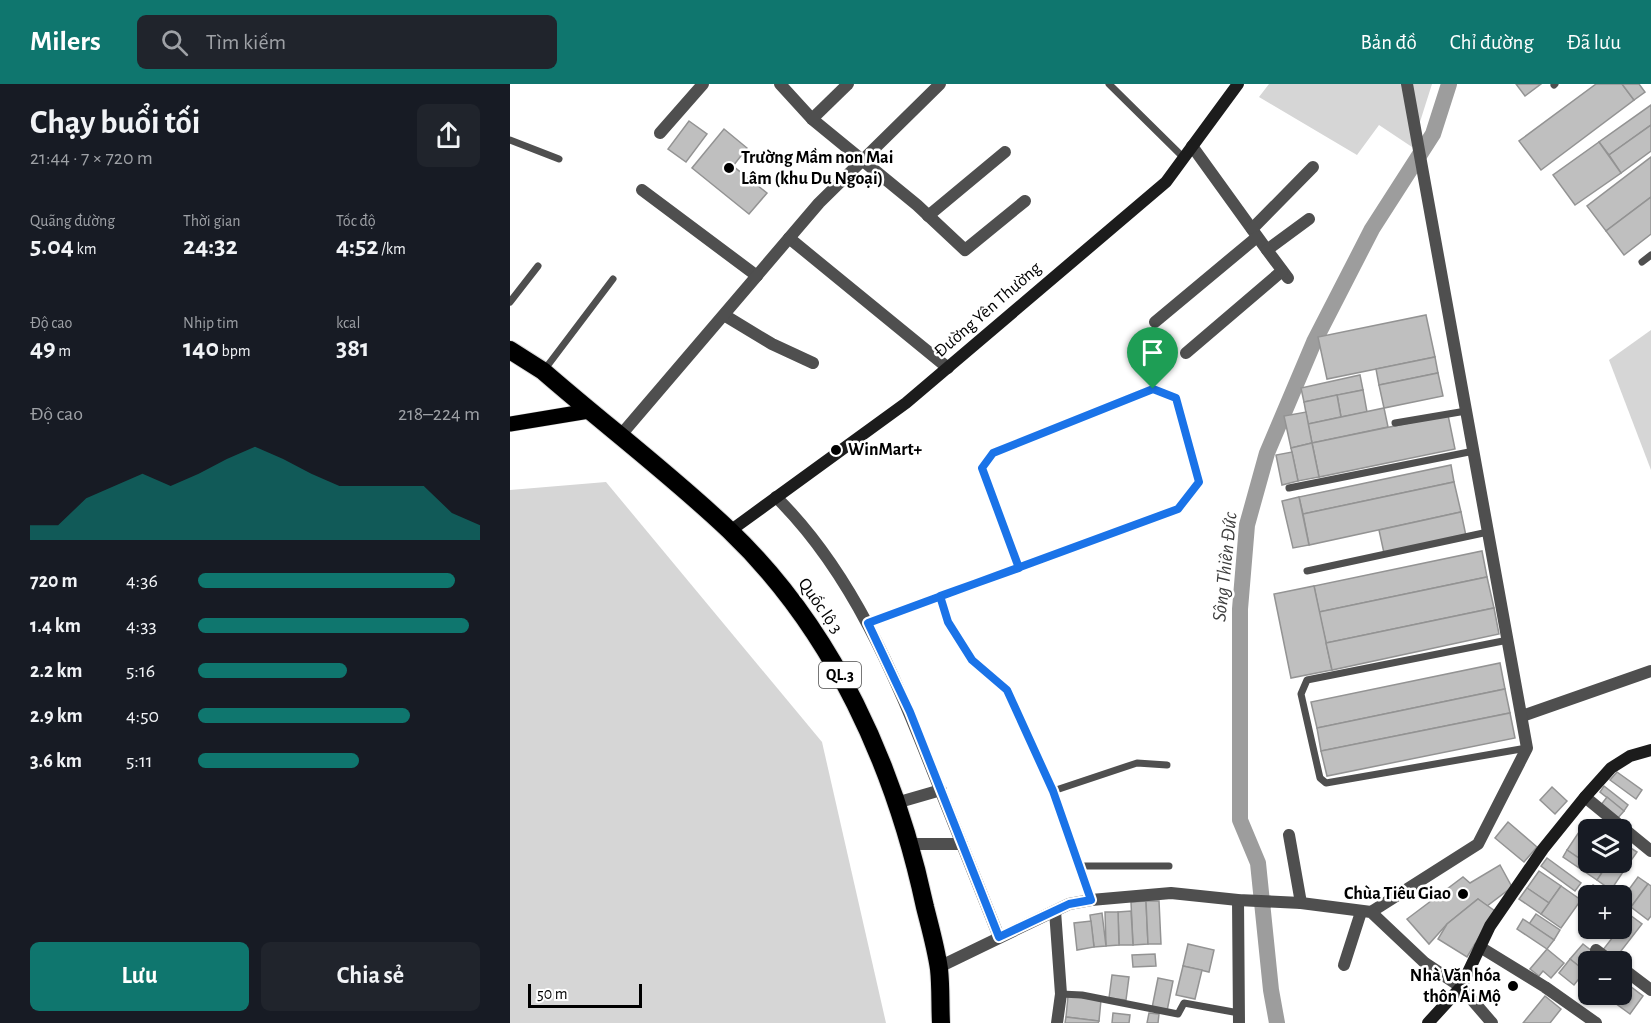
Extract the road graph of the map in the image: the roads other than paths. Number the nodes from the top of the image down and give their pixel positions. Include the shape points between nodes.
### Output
1 (704, 84) edge
2 (780, 84) edge
3 (848, 84) edge
4 (940, 84) edge
5 (1109, 84) edge
6 (1238, 84) edge
7 (1407, 84) edge
8 (812, 119) junction
9 (660, 133) dead end
10 (510, 140) edge
11 (1192, 146) junction
12 (1005, 152) dead end
13 (1184, 158) junction
14 (559, 159) dead end
15 (862, 161) junction
16 (1313, 167) dead end
17 (642, 190) dead end
18 (1025, 201) dead end
19 (928, 216) junction
20 (1309, 219) dead end
21 (1255, 233) junction
22 (789, 238) junction
23 (1267, 250) junction
24 (1651, 255) edge
25 (1642, 262) dead end
26 (538, 266) dead end
27 (758, 276) junction
28 (613, 279) dead end
29 (510, 302) edge
30 (724, 315) junction
31 (1155, 322) dead end
32 (510, 350) edge
33 (1186, 353) dead end
34 (813, 363) dead end
35 (948, 368) junction
36 (543, 371) junction
37 (589, 411) junction
38 (1466, 411) junction
39 (1395, 423) dead end
40 (510, 424) edge
41 (620, 436) junction
42 (1474, 451) junction
43 (1289, 488) dead end
44 (776, 497) junction
45 (730, 531) junction
46 (1488, 532) junction
47 (1019, 568) junction
48 (1307, 571) dead end
49 (940, 596) junction
50 (868, 623) junction
51 (1508, 640) junction
52 (1651, 671) edge
53 (1522, 716) junction
54 (1527, 748) junction
55 (1651, 750) edge
56 (1167, 765) dead end
57 (941, 790) junction
58 (1053, 791) junction
59 (1585, 797) junction
60 (896, 804) junction
61 (1289, 835) dead end
62 (909, 844) junction
63 (962, 844) junction
64 (1651, 851) edge
65 (1080, 866) junction
66 (1169, 866) dead end
67 (1091, 900) junction
68 (1239, 900) junction
69 (1298, 903) junction
70 (1055, 911) junction
71 (1366, 912) junction
72 (999, 937) junction
73 (1480, 947) junction
74 (1344, 965) dead end
75 (939, 968) junction
76 (1632, 976) edge
77 (1461, 987) junction
78 (1651, 990) edge
79 (1061, 994) junction
80 (1239, 1018) edge
81 (941, 1023) edge
82 (1057, 1023) edge
83 (1429, 1023) edge
84 (1492, 1023) edge
85 (1596, 1023) edge

1 - 9 street
2 - 8 street
3 - 8 street
4 - 15 street
5 - 13 lane
6 - 11 main road, Đường Yên Thường
7 - 38 street
8 - 15 street
10 - 14 lane
11 - 13 main road, Đường Yên Thường
11 - 21 street
12 - 19 street
13 - 35 main road, Đường Yên Thường via 1166,182
15 - 19 street
15 - 22 street
16 - 21 street
17 - 27 street
18 - 19 street via 965,250
20 - 23 street
21 - 23 street
21 - 31 street
22 - 27 street
22 - 35 street
23 - 33 street via 1285,274
24 - 25 lane
26 - 29 lane
27 - 30 street
28 - 36 lane
30 - 34 street
30 - 41 street
32 - 36 highway, Quốc lộ 3 / QL.3
35 - 44 main road, Đường Yên Thường
36 - 37 highway, Quốc lộ 3 / QL.3
37 - 40 main road
37 - 41 highway, Quốc lộ 3 / QL.3
38 - 39 lane
38 - 42 street
41 - 45 highway, Quốc lộ 3 / QL.3
42 - 43 lane
42 - 46 street
44 - 45 main road, Đường Yên Thường
44 - 50 street via 822,548
45 - 60 highway, Quốc lộ 3 / QL.3 via 776,581 820,642 855,700
46 - 48 lane
46 - 51 street
47 - 47 lane via 1178,509 1199,482 1176,398 1153,389 993,453 982,468
47 - 49 lane
49 - 50 lane
49 - 58 lane via 948,622 972,660 1007,690
50 - 57 street
51 - 53 street
51 - 54 lane via 1307,680 1301,694 1320,778 1326,783
52 - 53 street
53 - 54 street
54 - 71 street via 1478,844
55 - 59 main road via 1630,756 1611,768
56 - 58 lane via 1137,763
57 - 60 street
57 - 63 street
58 - 65 lane
59 - 64 street
59 - 73 main road via 1543,849
60 - 62 highway, Quốc lộ 3 / QL.3
61 - 69 street
62 - 63 street
62 - 75 highway, Quốc lộ 3 / QL.3
63 - 72 street
65 - 66 lane
65 - 67 lane
67 - 68 street via 1171,893
67 - 70 street
68 - 69 street
68 - 80 street
69 - 71 street
70 - 72 street
70 - 79 street
71 - 74 street
71 - 77 street via 1425,963
72 - 75 street
73 - 77 main road
73 - 85 street
75 - 81 highway, Quốc lộ 3 / QL.3
76 - 78 street
77 - 83 main road
77 - 84 street
79 - 80 lane via 1178,1014 1184,1003
79 - 82 street

